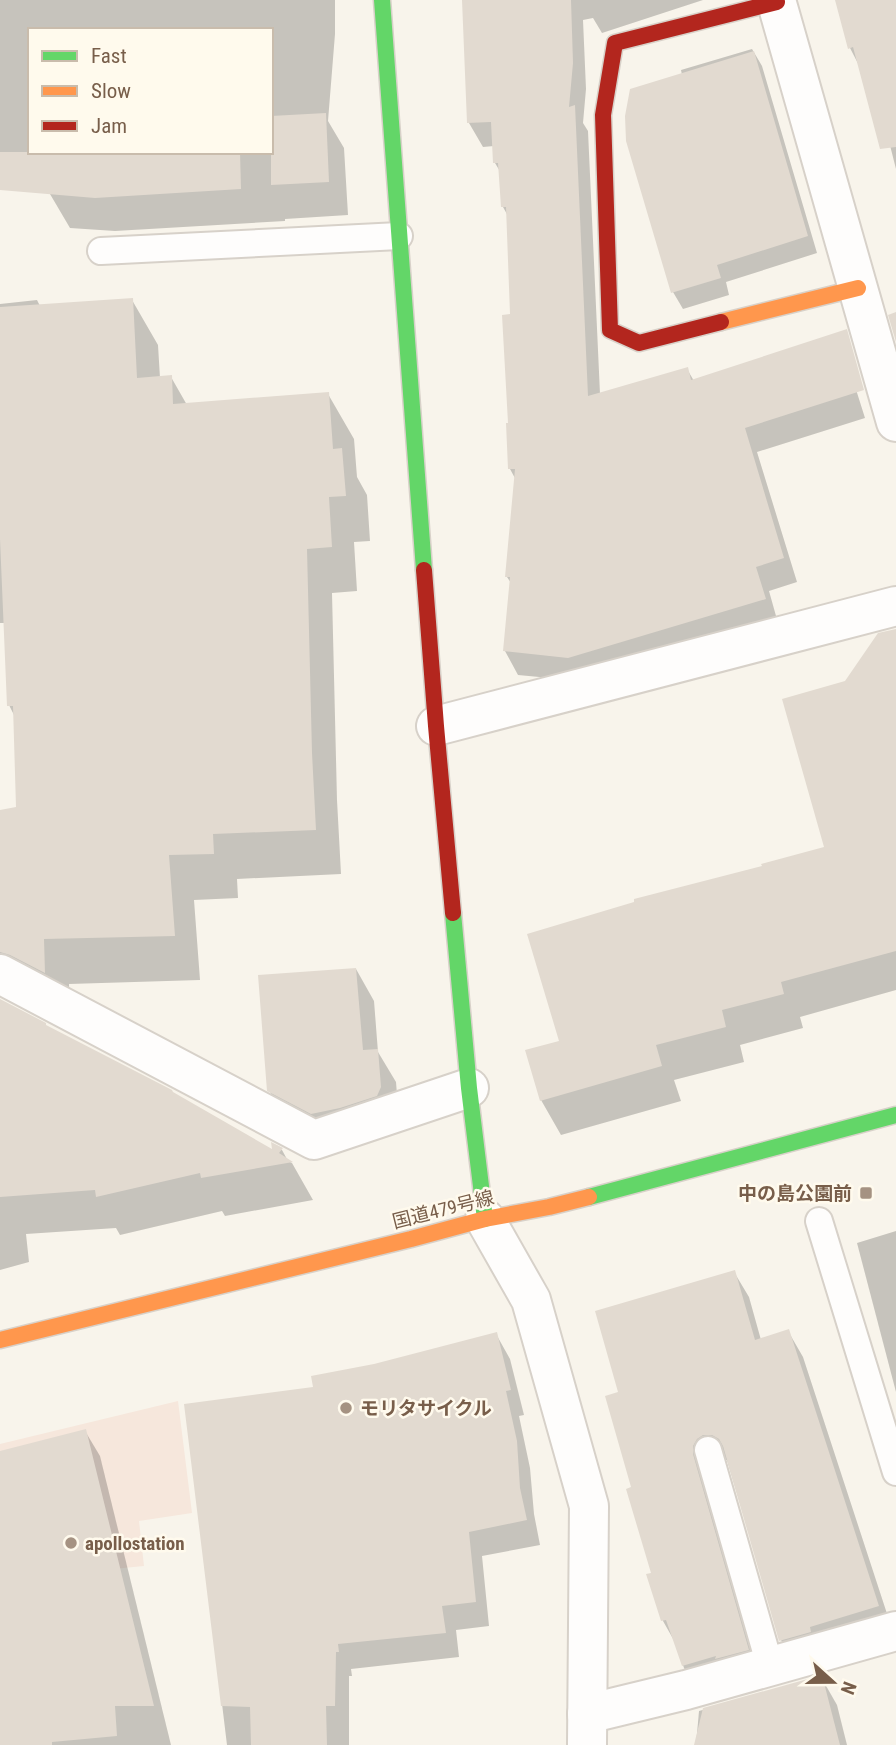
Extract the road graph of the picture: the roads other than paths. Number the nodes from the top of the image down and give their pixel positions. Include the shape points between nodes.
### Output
1 (382, 0) edge
2 (776, 1) edge
3 (399, 236) junction
4 (101, 251) dead end
5 (858, 288) junction
6 (896, 422) edge
7 (896, 606) edge
8 (436, 726) junction
9 (0, 974) edge
10 (469, 1088) junction
11 (896, 1115) edge
12 (485, 1219) junction
13 (819, 1221) dead end
14 (0, 1340) edge
15 (708, 1450) dead end
16 (896, 1472) edge
17 (896, 1631) edge
18 (770, 1666) junction
19 (587, 1730) edge

1 - 3 main road
2 - 5 street
2 - 5 main road via 615,43 603,115 610,330 639,343
3 - 4 lane
3 - 8 main road
5 - 6 street
7 - 8 street
8 - 10 main road
9 - 10 street via 314,1140
10 - 12 main road
11 - 12 main road, 国道479号線 via 549,1207
12 - 14 main road, 国道479号線
12 - 19 street via 531,1300 589,1506
13 - 16 lane
15 - 18 lane
17 - 18 street
18 - 19 street via 686,1690

